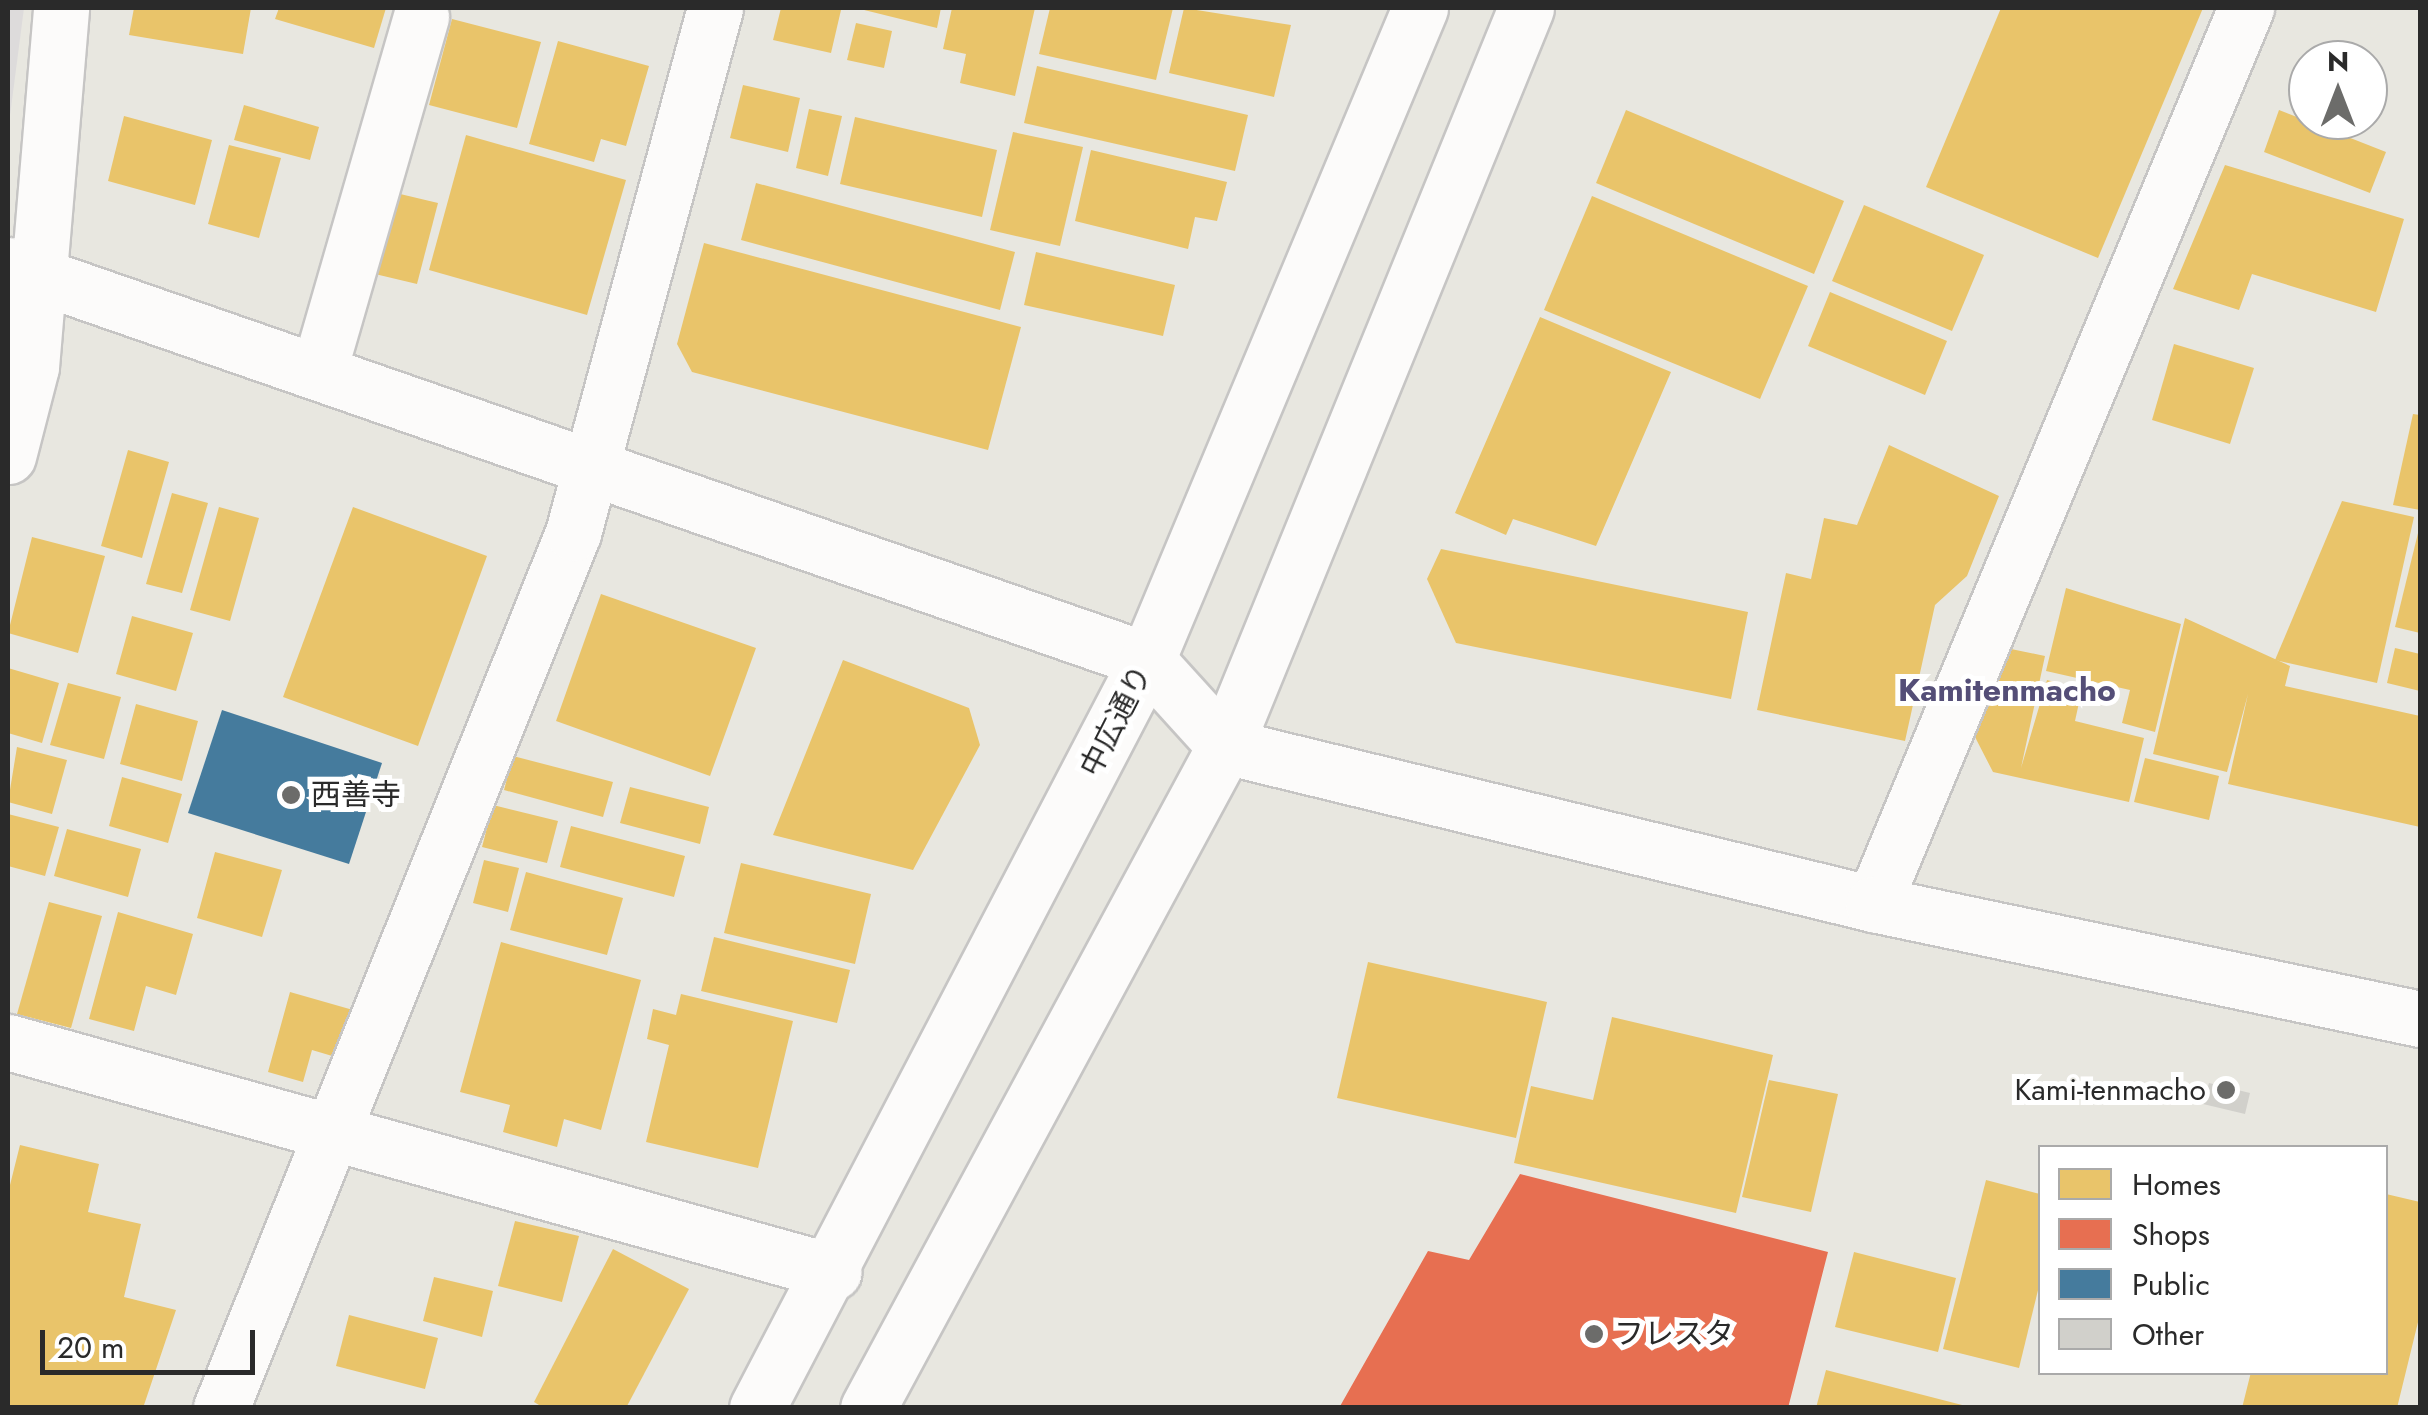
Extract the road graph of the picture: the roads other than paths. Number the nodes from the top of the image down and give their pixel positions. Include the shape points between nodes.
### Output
1 (61, 8) edge
2 (715, 8) edge
3 (1420, 8) edge
4 (1526, 8) edge
5 (2246, 8) edge
6 (421, 16) dead end
7 (23, 272) edge
8 (318, 370) junction
9 (8, 456) edge
10 (591, 465) junction
11 (1147, 660) junction
12 (1225, 746) junction
13 (1873, 904) junction
14 (2420, 1020) edge
15 (8, 1042) edge
16 (332, 1125) junction
17 (834, 1272) junction
18 (220, 1408) edge
19 (757, 1408) edge
20 (868, 1408) edge

1 - 7 street
2 - 10 street
3 - 11 street, 中広通り
4 - 12 street
5 - 13 street
6 - 8 street
7 - 8 street
7 - 9 street via 31,367
8 - 10 street
10 - 11 street
10 - 16 street via 573,533
11 - 12 street
11 - 17 street, 中広通り
12 - 13 street
12 - 20 street
13 - 14 street
15 - 16 street
16 - 17 street
16 - 18 street
17 - 19 street, 中広通り

